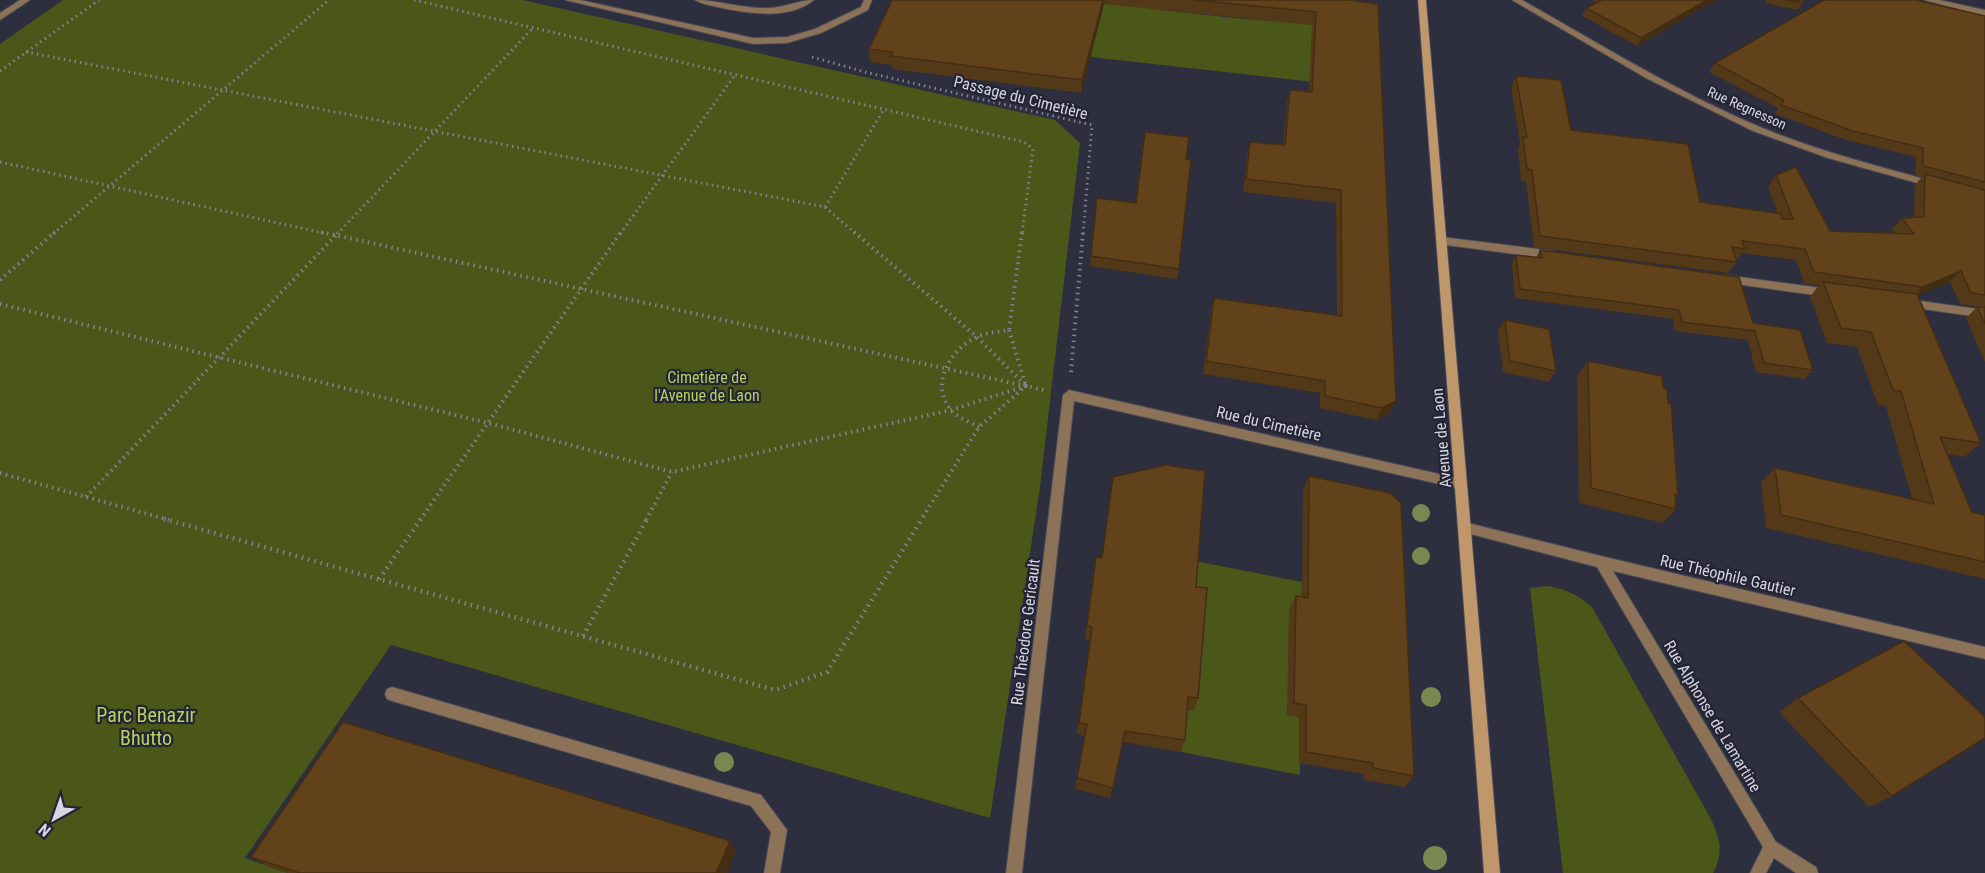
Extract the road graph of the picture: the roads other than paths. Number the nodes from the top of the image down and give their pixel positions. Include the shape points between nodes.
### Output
1 (26, 0) edge
2 (569, 0) edge
3 (699, 0) edge
4 (810, 0) edge
5 (868, 0) edge
6 (1422, 0) edge
7 (1516, 0) edge
8 (1928, 0) edge
9 (1985, 13) edge
10 (0, 17) edge
11 (1943, 188) edge
12 (1442, 241) junction
13 (1570, 258) edge
14 (1712, 277) edge
15 (1843, 295) edge
16 (1890, 301) edge
17 (1985, 314) edge
18 (1069, 395) joint
19 (1461, 484) junction
20 (1464, 527) junction
21 (1601, 562) junction
22 (1985, 653) edge
23 (392, 694) dead end
24 (1771, 847) junction
25 (772, 873) edge
26 (1014, 873) edge
27 (1492, 873) edge
28 (1758, 873) edge
29 (1810, 873) edge

1 - 10 street
2 - 5 street via 753,40 787,40 818,31 865,8
3 - 4 street via 771,13
6 - 12 main road, Avenue de Laon
7 - 11 street, Rue Regnesson via 1731,117 1810,149
8 - 9 street
12 - 13 street
12 - 19 main road, Avenue de Laon
14 - 15 street
16 - 17 street
18 - 19 street, Rue du Cimetière
18 - 26 street, Rue Théodore Gericault
19 - 20 main road, Avenue de Laon
20 - 21 street, Rue Théophile Gautier
20 - 27 main road, Avenue de Laon
21 - 22 street, Rue Théophile Gautier
21 - 24 street, Rue Alphonse de Lamartine
23 - 25 street via 756,800 779,830
24 - 28 street
24 - 29 street, Rue Alphonse de Lamartine

